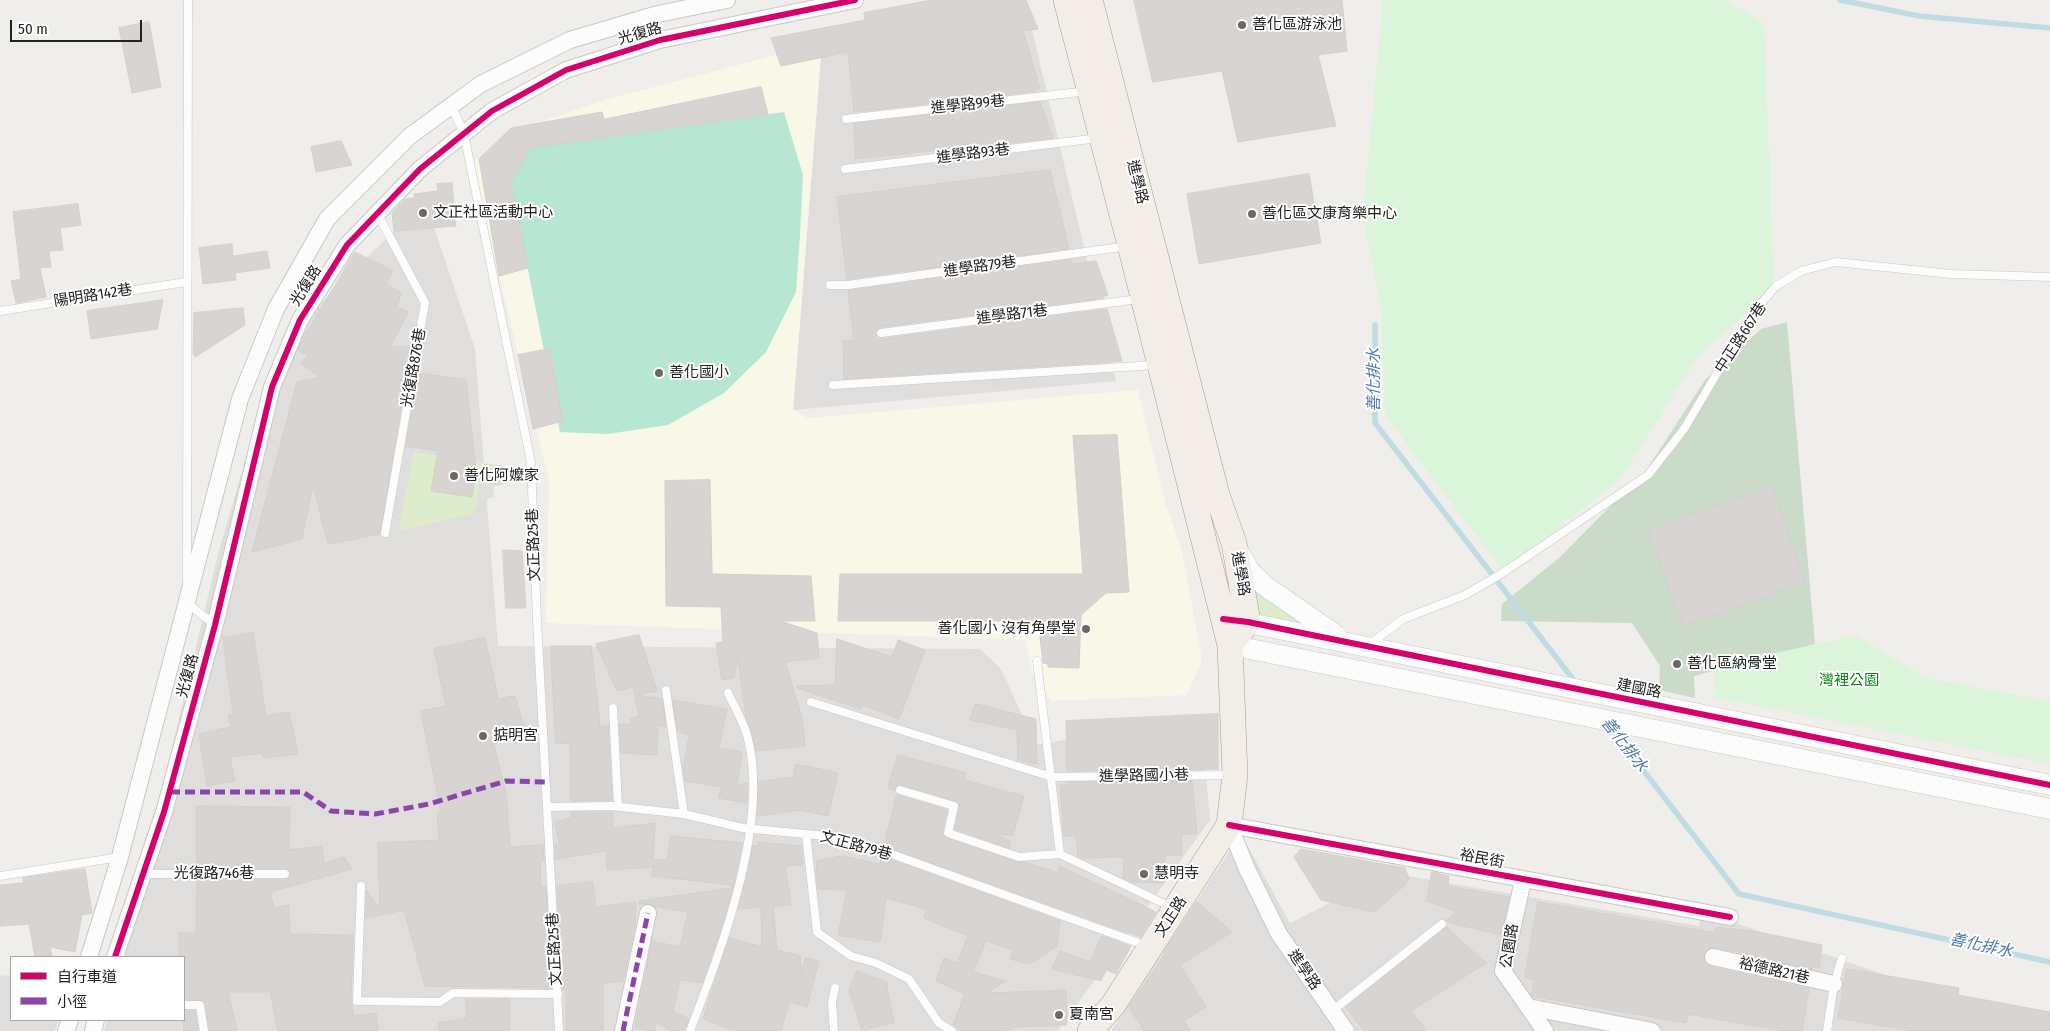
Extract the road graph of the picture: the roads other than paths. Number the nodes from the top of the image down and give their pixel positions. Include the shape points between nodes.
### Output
1 (188, 0) edge
2 (727, 0) edge
3 (855, 0) edge
4 (1066, 0) edge
5 (1090, 0) edge
6 (1090, 91) junction
7 (451, 104) junction
8 (846, 119) dead end
9 (464, 134) junction
10 (1101, 138) junction
11 (845, 169) dead end
12 (377, 213) junction
13 (1130, 245) junction
14 (2050, 276) edge
15 (186, 282) junction
16 (830, 285) dead end
17 (1144, 298) junction
18 (0, 311) edge
19 (881, 333) dead end
20 (1160, 364) junction
21 (833, 385) dead end
22 (385, 533) dead end
23 (1234, 543) junction
24 (187, 603) junction
25 (1222, 619) junction
26 (1248, 622) junction
27 (215, 625) junction
28 (1346, 642) junction
29 (1230, 645) junction
30 (1366, 647) junction
31 (1037, 661) dead end
32 (666, 690) dead end
33 (728, 693) dead end
34 (811, 702) dead end
35 (614, 708) dead end
36 (1234, 775) junction
37 (1052, 777) junction
38 (2050, 785) edge
39 (900, 790) dead end
40 (618, 806) junction
41 (548, 807) junction
42 (2050, 809) edge
43 (684, 814) junction
44 (1229, 825) junction
45 (750, 829) junction
46 (806, 834) junction
47 (1060, 854) junction
48 (120, 857) junction
49 (143, 874) junction
50 (284, 874) dead end
51 (0, 876) edge
52 (1523, 880) junction
53 (361, 886) dead end
54 (1176, 910) junction
55 (648, 913) dead end
56 (1730, 917) dead end
57 (1442, 924) dead end
58 (1151, 948) junction
59 (89, 956) edge
60 (115, 956) edge
61 (1713, 957) dead end
62 (1842, 958) dead end
63 (1834, 984) junction
64 (835, 988) dead end
65 (558, 994) junction
66 (185, 1005) edge
67 (1528, 1007) junction
68 (1331, 1011) junction
69 (204, 1031) edge
70 (559, 1031) edge
71 (624, 1031) edge
72 (690, 1031) edge
73 (834, 1031) edge
74 (952, 1031) edge
75 (1090, 1031) edge
76 (1346, 1031) edge
77 (1545, 1031) edge
78 (1652, 1031) edge
79 (1827, 1031) edge

1 - 15 lane
2 - 7 street, 光復路 via 658,14 570,40 481,84
3 - 9 street, 光復路 via 660,40 566,70 492,111
4 - 6 main road, 進學路
5 - 23 main road, 進學路 via 1216,495
6 - 8 lane, 進學路99巷
6 - 10 main road, 進學路
7 - 9 lane, 文正路25巷
7 - 24 street, 光復路 via 410,136 327,220 276,309 240,399
9 - 12 street, 光復路 via 420,169
9 - 41 lane, 文正路25巷 via 532,462
10 - 11 lane, 進學路93巷
10 - 13 main road, 進學路
12 - 22 lane, 光復路876巷 via 425,303
12 - 27 street, 光復路 via 347,245 300,320 272,387
13 - 16 lane, 進學路79巷
13 - 17 main road, 進學路
14 - 30 lane, 中正路667巷 via 1951,274 1836,262 1800,271 1776,286 1752,314 1684,429 1648,475 1501,574 1465,595 1403,619
15 - 18 lane, 陽明路142巷
15 - 24 lane
17 - 19 lane, 進學路71巷
17 - 20 main road, 進學路
20 - 21 lane
20 - 25 main road, 進學路
23 - 26 main road, 進學路
23 - 28 street via 1250,571 1265,586
24 - 27 lane
24 - 48 street, 光復路
25 - 26 street, 建國路
25 - 29 main road, 進學路
26 - 28 street, 建國路
26 - 29 main road
27 - 49 street, 光復路 via 164,812
28 - 30 street, 建國路
29 - 36 main road, 文正路
29 - 42 street
30 - 38 street, 建國路
31 - 37 lane
32 - 43 lane
33 - 45 lane via 747,735 753,781
34 - 37 lane
35 - 40 lane
36 - 37 lane, 進學路國小巷
36 - 44 main road, 文正路
37 - 47 lane
39 - 47 lane via 954,806 948,833 1019,857
40 - 41 lane, 文正路79巷
40 - 43 lane, 文正路79巷
41 - 65 lane, 文正路25巷
43 - 45 lane, 文正路79巷
44 - 52 street, 裕民街
44 - 54 main road, 文正路
44 - 68 street, 進學路 via 1279,934
45 - 46 lane, 文正路79巷
45 - 72 lane via 723,945
46 - 58 lane, 文正路79巷 via 886,852
46 - 74 lane via 817,932 851,956 909,978 939,1023
47 - 54 lane
48 - 51 lane
48 - 59 street, 光復路
49 - 50 lane, 光復路746巷
49 - 60 street, 光復路
52 - 56 street, 裕民街
52 - 67 street, 公園路 via 1503,972
53 - 65 lane, 文正路25巷 via 357,1001 440,1002 453,993
54 - 58 main road, 文正路
55 - 71 street
57 - 68 lane
58 - 75 main road, 文正路 via 1113,1005
61 - 63 street, 裕德路21巷
62 - 63 lane
63 - 79 lane
64 - 73 lane via 832,1002
65 - 70 lane, 文正路25巷
66 - 69 lane via 200,1005
67 - 77 street, 公園路
67 - 78 street
68 - 76 street, 進學路

